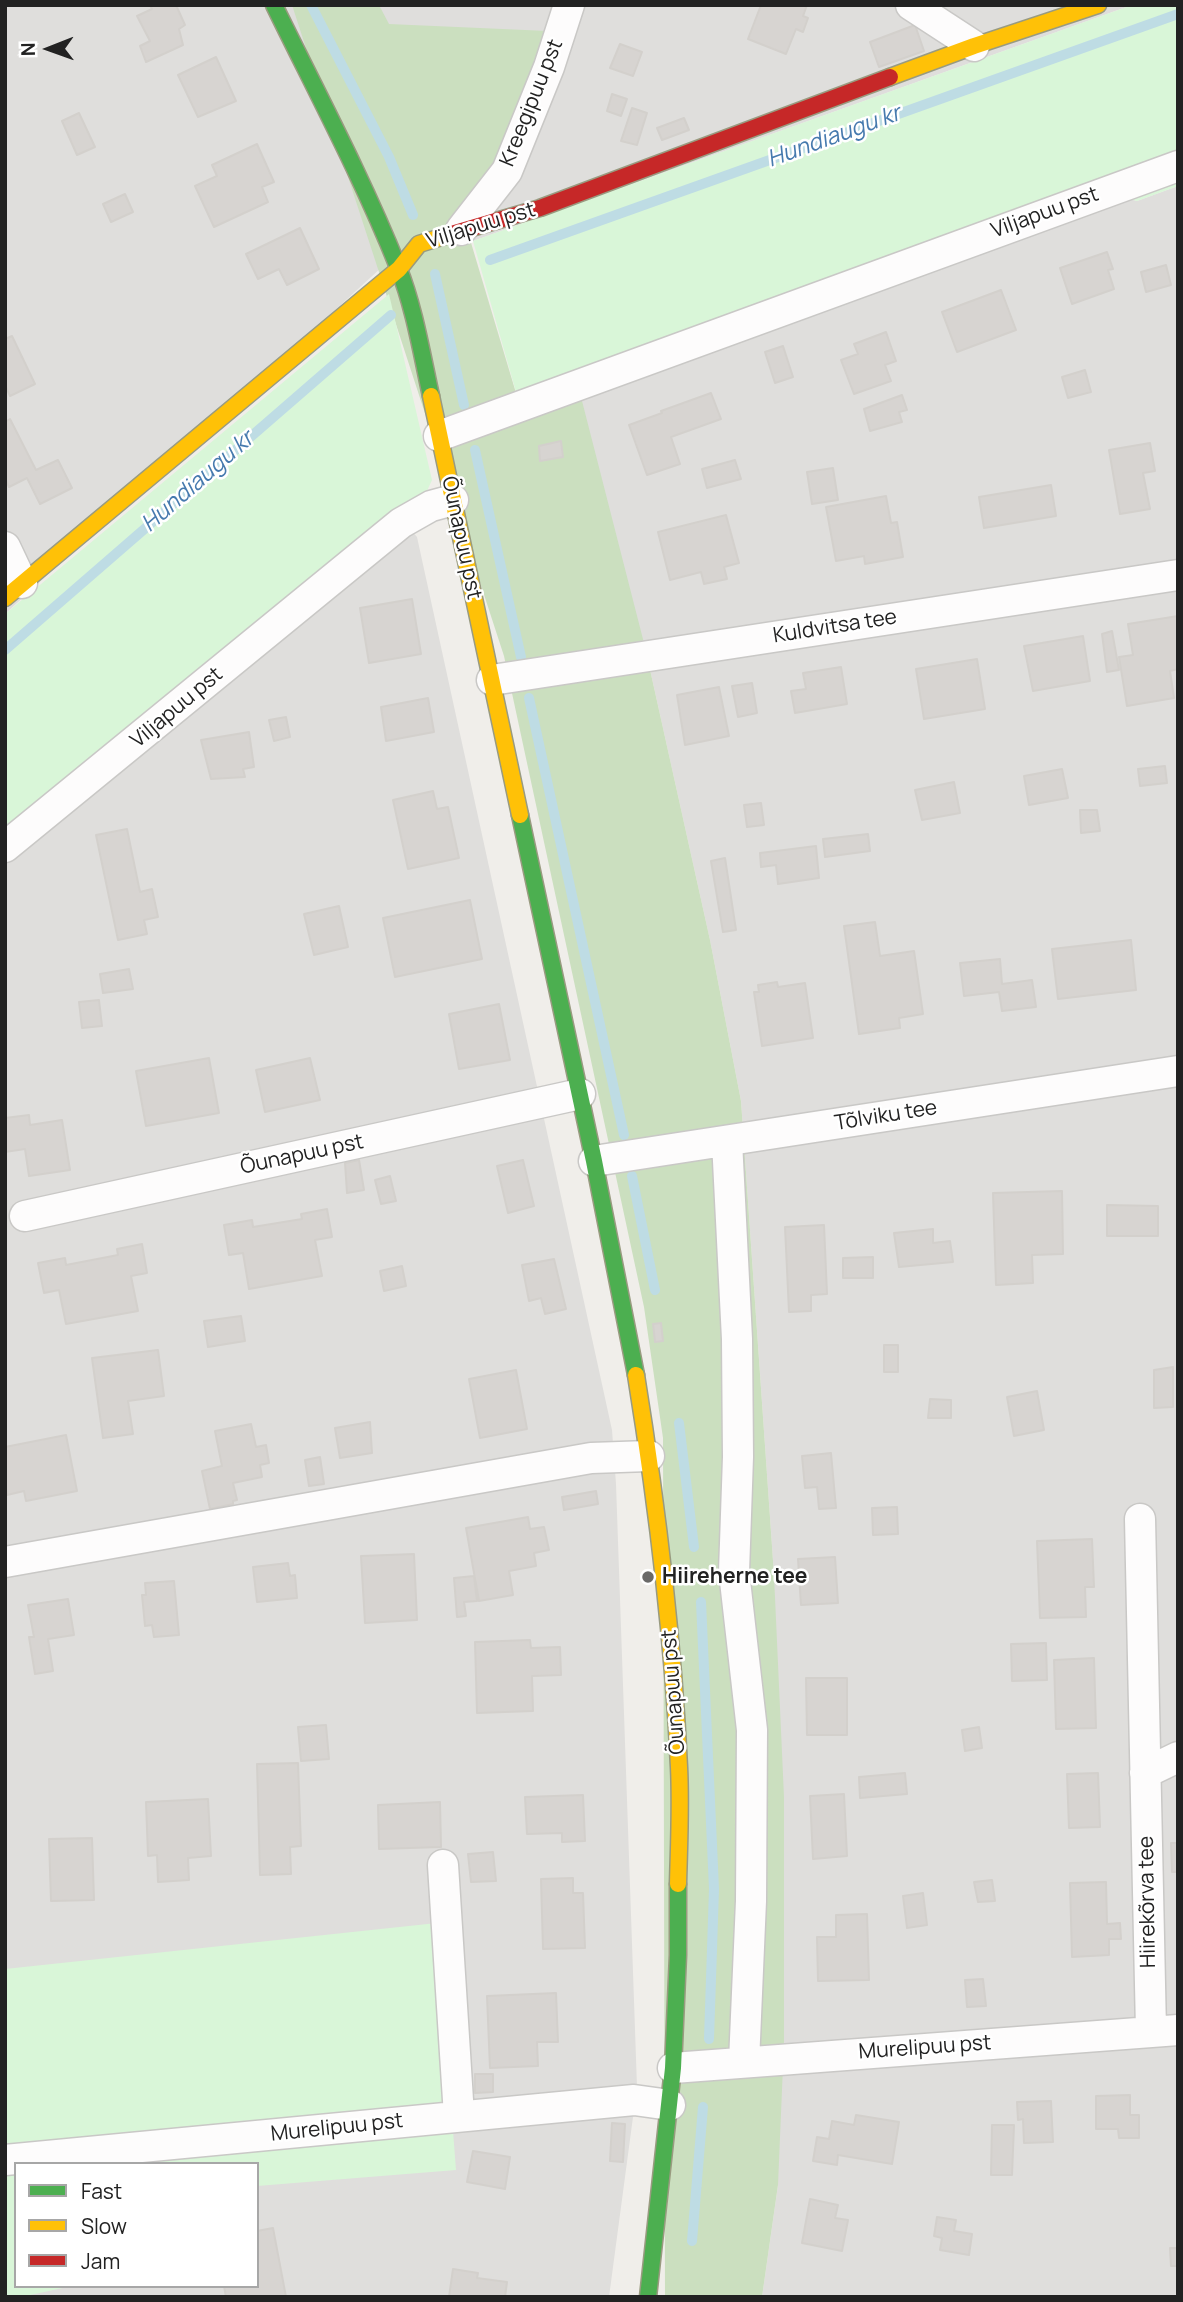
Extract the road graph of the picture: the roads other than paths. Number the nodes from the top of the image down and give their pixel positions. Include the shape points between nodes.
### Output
1 (274, 5) edge
2 (569, 5) edge
3 (911, 5) edge
4 (1098, 5) edge
5 (974, 46) junction
6 (1178, 166) edge
7 (461, 230) junction
8 (399, 269) junction
9 (439, 436) junction
10 (453, 500) junction
11 (5, 547) edge
12 (1178, 575) edge
13 (14, 590) edge
14 (492, 680) junction
15 (5, 847) edge
16 (1178, 1071) edge
17 (580, 1094) junction
18 (727, 1141) junction
19 (594, 1161) junction
20 (25, 1216) dead end
21 (649, 1456) junction
22 (1140, 1519) dead end
23 (5, 1562) edge
24 (1178, 1757) edge
25 (1145, 1773) junction
26 (443, 1865) dead end
27 (1165, 2031) edge
28 (744, 2062) junction
29 (673, 2068) junction
30 (670, 2105) junction
31 (459, 2116) junction
32 (5, 2160) edge
33 (648, 2297) edge

1 - 8 street, Õunapuu pst
2 - 7 street, Kreegipuu pst via 507,171
3 - 5 street
4 - 5 street, Viljapuu pst
5 - 7 street, Viljapuu pst via 540,208
6 - 9 street, Viljapuu pst
7 - 8 street, Viljapuu pst via 419,244
8 - 9 street, Õunapuu pst
8 - 13 street, Viljapuu pst
9 - 10 street, Õunapuu pst
10 - 14 street, Õunapuu pst
10 - 15 street, Viljapuu pst via 401,523
11 - 13 street
12 - 14 street, Kuldvitsa tee
14 - 17 street, Õunapuu pst
16 - 18 street, Tõlviku tee
17 - 19 street, Õunapuu pst
17 - 20 street, Õunapuu pst
18 - 19 street, Tõlviku tee
18 - 28 street via 737,1339 734,1572 752,1730
19 - 21 street, Õunapuu pst
21 - 23 street via 591,1458
21 - 29 street, Õunapuu pst via 669,1618 679,1769
22 - 25 street, Hiirekõrva tee
24 - 25 street
25 - 27 street, Hiirekõrva tee
26 - 31 street
27 - 28 street, Murelipuu pst
28 - 29 street, Murelipuu pst
29 - 30 street, Õunapuu pst
30 - 31 street, Murelipuu pst via 634,2100
30 - 33 street, Õunapuu pst
31 - 32 street, Murelipuu pst

